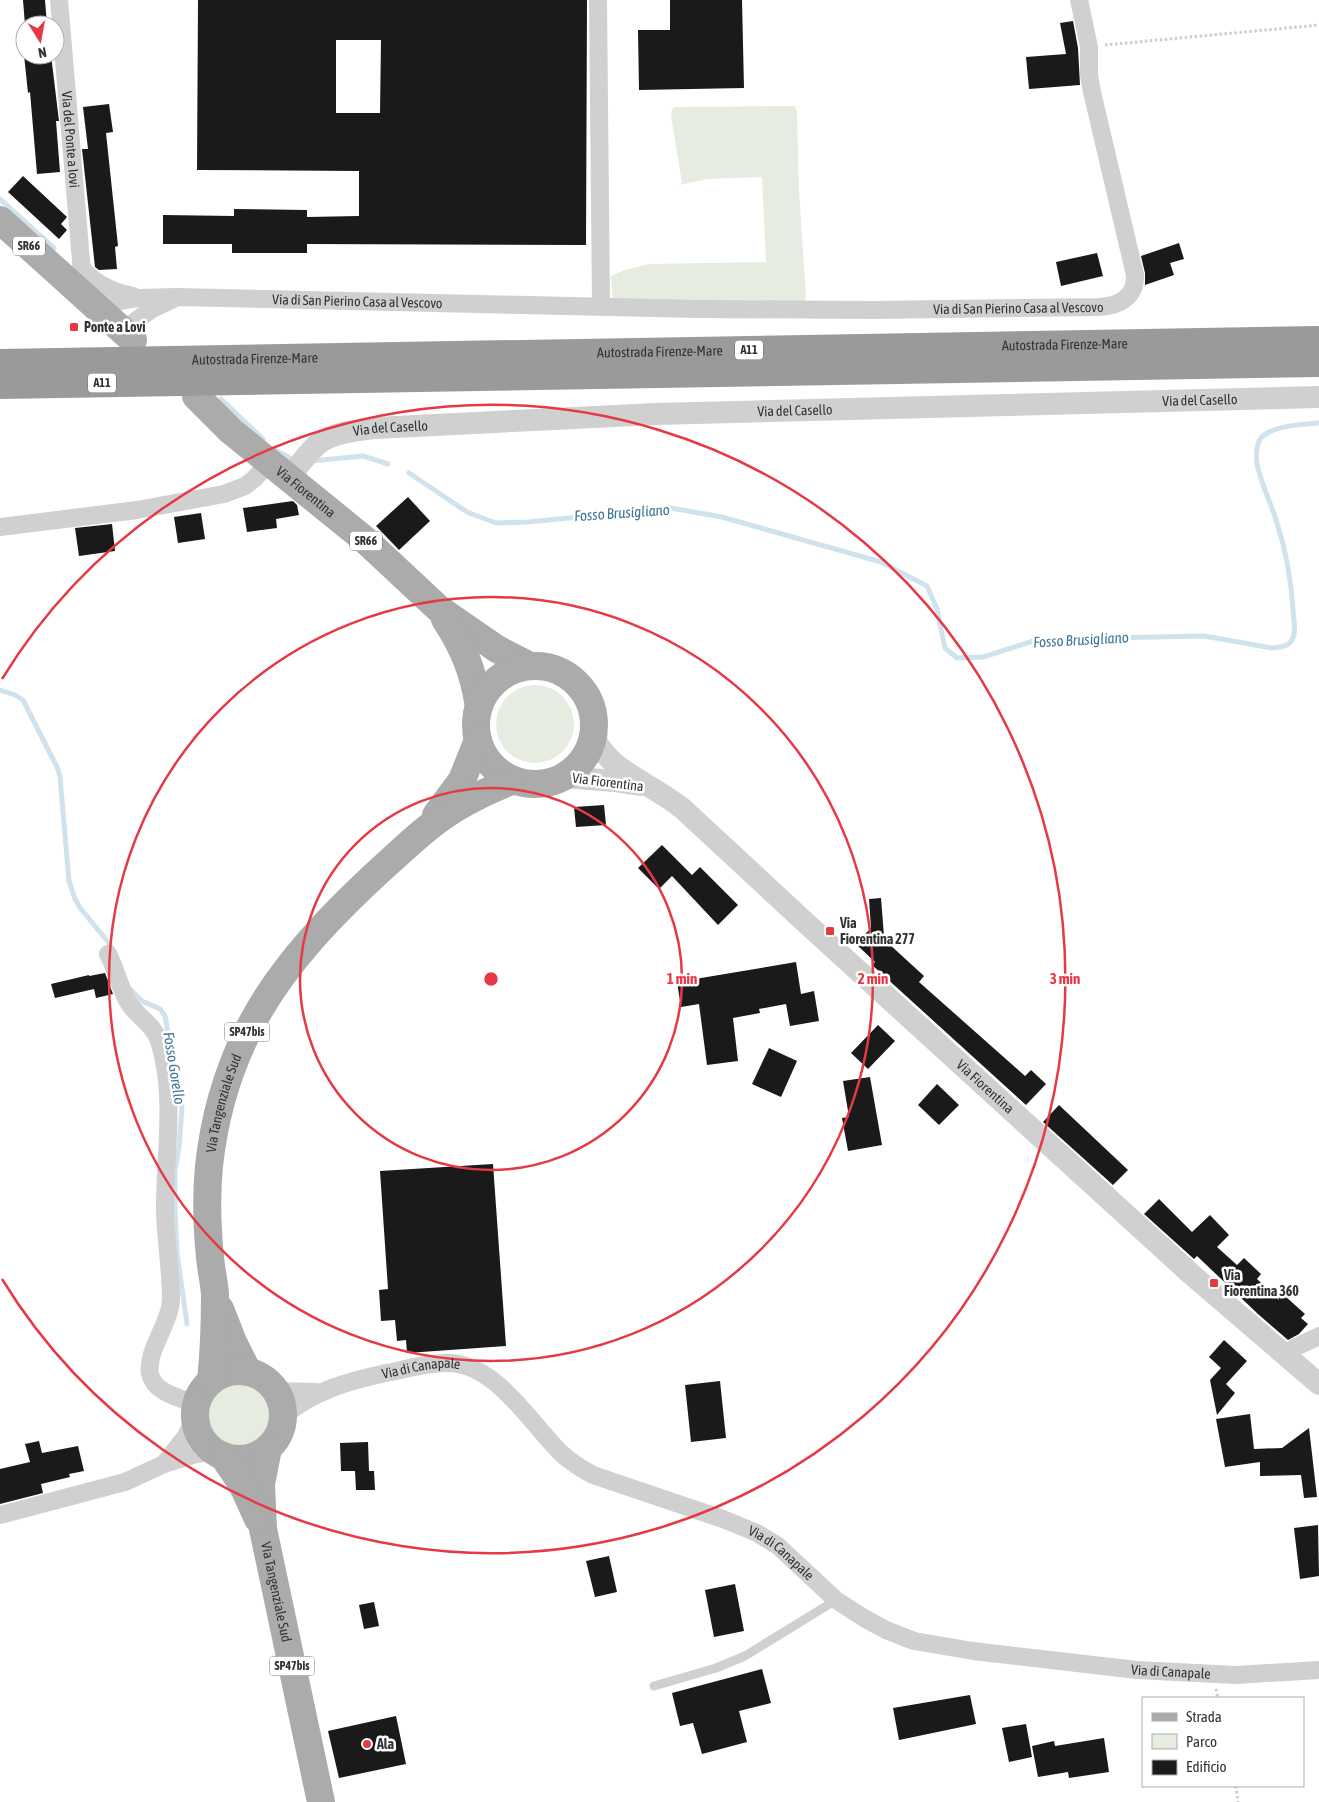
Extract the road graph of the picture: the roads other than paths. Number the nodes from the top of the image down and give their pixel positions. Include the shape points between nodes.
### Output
1 (59, 0) edge
2 (598, 0) edge
3 (1079, 0) edge
4 (0, 220) edge
5 (79, 245) junction
6 (69, 269) junction
7 (177, 297) junction
8 (138, 298) junction
9 (89, 301) junction
10 (601, 306) junction
11 (128, 335) joint
12 (1319, 340) edge
13 (0, 363) edge
14 (1319, 363) edge
15 (0, 385) edge
16 (196, 396) dead end
17 (1319, 397) edge
18 (279, 470) junction
19 (0, 526) edge
20 (439, 609) junction
21 (530, 666) junction
22 (479, 706) junction
23 (593, 738) junction
24 (478, 740) junction
25 (563, 777) junction
26 (514, 780) junction
27 (653, 789) junction
28 (422, 832) junction
29 (108, 954) dead end
30 (215, 1293) junction
31 (1319, 1336) edge
32 (1286, 1357) junction
33 (248, 1372) junction
34 (211, 1381) junction
35 (1319, 1384) edge
36 (276, 1391) junction
37 (320, 1392) junction
38 (195, 1411) junction
39 (283, 1416) junction
40 (268, 1448) junction
41 (218, 1454) junction
42 (164, 1464) junction
43 (0, 1515) edge
44 (262, 1530) junction
45 (836, 1600) junction
46 (1319, 1670) edge
47 (654, 1686) dead end
48 (321, 1802) edge

1 - 5 street, Via del Ponte a Iovi
2 - 10 street
3 - 10 street, Via di San Pierino Casa al Vescovo via 1089,47 1092,92 1135,275 1133,289 1125,300 1099,307 873,310
4 - 6 main road, SR66
5 - 6 street
5 - 6 street, Via del Ponte a Iovi
6 - 8 street
6 - 9 main road
7 - 8 street
7 - 10 street, Via di San Pierino Casa al Vescovo
7 - 11 street, Via di San Pierino Casa al Vescovo via 152,310
8 - 9 street
9 - 11 main road
12 - 13 highway, Autostrada Firenze-Mare / A11
14 - 15 highway, Autostrada Firenze-Mare / A11
16 - 18 main road, Via Fiorentina / SR66 via 231,431
17 - 18 street, Via del Casello via 655,414 375,428 337,434
18 - 19 street, Via del Casello via 224,494 137,510
18 - 20 main road, Via Fiorentina / SR66 via 364,539
20 - 21 main road, Via Fiorentina / SR66 via 497,649
20 - 22 main road, Via Fiorentina / SR66 via 468,658
21 - 22 main road via 502,675 488,688
21 - 23 main road via 555,669 576,682 592,708
22 - 24 main road
23 - 25 main road via 582,760
23 - 27 street, Via Fiorentina via 612,761
24 - 26 main road via 487,760
24 - 28 main road, Via Tangenziale Sud / SP47bis via 459,784
25 - 26 main road via 544,783
25 - 27 street, Via Fiorentina via 626,782
26 - 28 main road, Via Tangenziale Sud / SP47bis via 455,809
27 - 32 street, Via Fiorentina via 683,809
28 - 30 main road, Via Tangenziale Sud / SP47bis via 318,932 288,968 247,1032 222,1098 210,1158 208,1227
29 - 38 street via 127,1001 152,1027 157,1037 169,1101 165,1227 171,1299 151,1359 150,1372 159,1388
30 - 33 main road, Via Tangenziale Sud / SP47bis via 227,1329
30 - 34 main road, Via Tangenziale Sud / SP47bis
31 - 32 street via 1294,1348
32 - 35 street, Via Fiorentina
33 - 34 main road via 228,1372
33 - 36 main road via 264,1379
34 - 38 main road, Via Tangenziale Sud / SP47bis via 202,1391
36 - 37 street
36 - 39 main road
37 - 39 street, Via di Canapale
37 - 45 street, Via di Canapale via 372,1376 430,1364 465,1365 491,1379 506,1392 577,1466 593,1475 757,1533 778,1546
38 - 41 main road, Via Tangenziale Sud / SP47bis via 200,1437
38 - 42 street via 186,1436
39 - 40 main road, Via Tangenziale Sud / SP47bis via 278,1436
40 - 41 main road via 246,1458 232,1459
40 - 44 main road, Via Tangenziale Sud / SP47bis via 262,1484
41 - 42 street via 193,1455
41 - 44 main road, Via Tangenziale Sud / SP47bis via 242,1484
42 - 43 street via 124,1482
44 - 48 main road, Via Tangenziale Sud / SP47bis
45 - 46 street, Via di Canapale via 886,1630 907,1638 973,1651 1128,1669 1212,1674
45 - 47 lane via 745,1656

